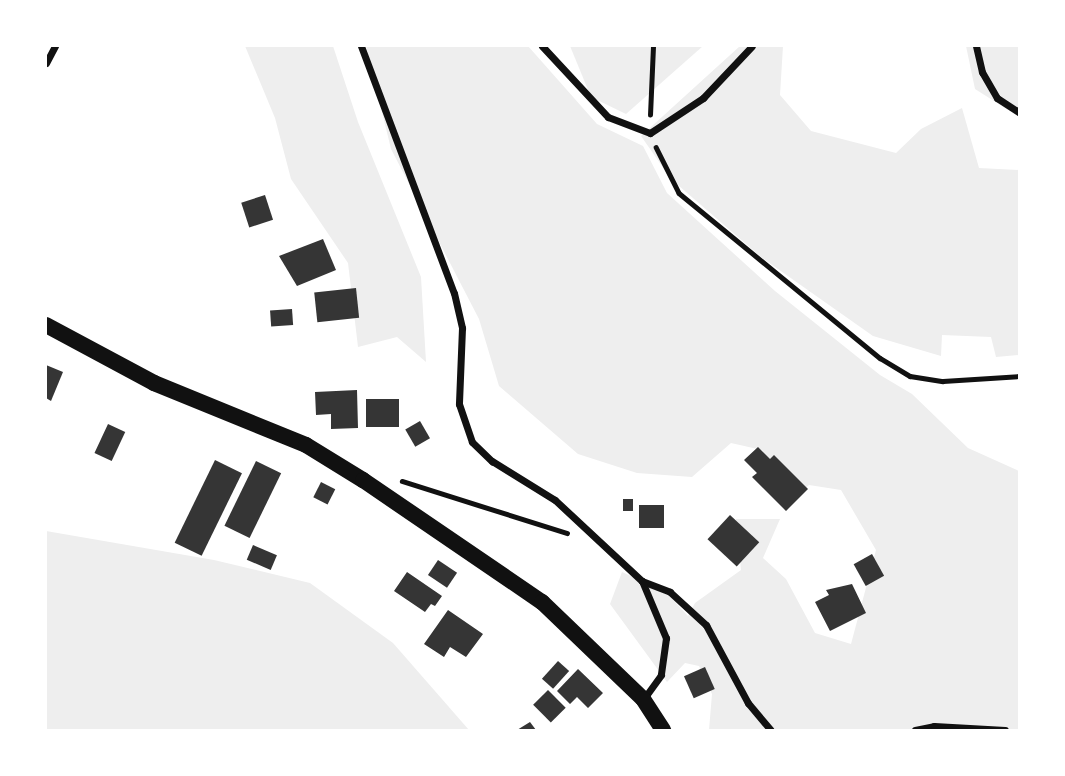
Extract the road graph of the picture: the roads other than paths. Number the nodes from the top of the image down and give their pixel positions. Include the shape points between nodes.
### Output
1 (55, 46) edge
2 (361, 46) edge
3 (542, 46) edge
4 (752, 46) edge
5 (976, 46) edge
6 (46, 63) edge
7 (1020, 113) edge
8 (46, 325) edge
9 (642, 581) junction
10 (643, 699) junction
11 (663, 730) edge
12 (771, 730) edge
13 (915, 730) edge
14 (1005, 730) edge

1 - 6 street
2 - 9 street via 454,293 462,328 462,422 472,442 492,461 555,500
3 - 4 street via 608,117 650,133 703,98
5 - 7 street via 982,72 998,97
8 - 10 main road via 154,383 306,445 363,480 541,602
9 - 10 street via 666,638 661,676
9 - 12 street via 670,592 706,625 748,703
10 - 11 main road
13 - 14 street via 934,726

